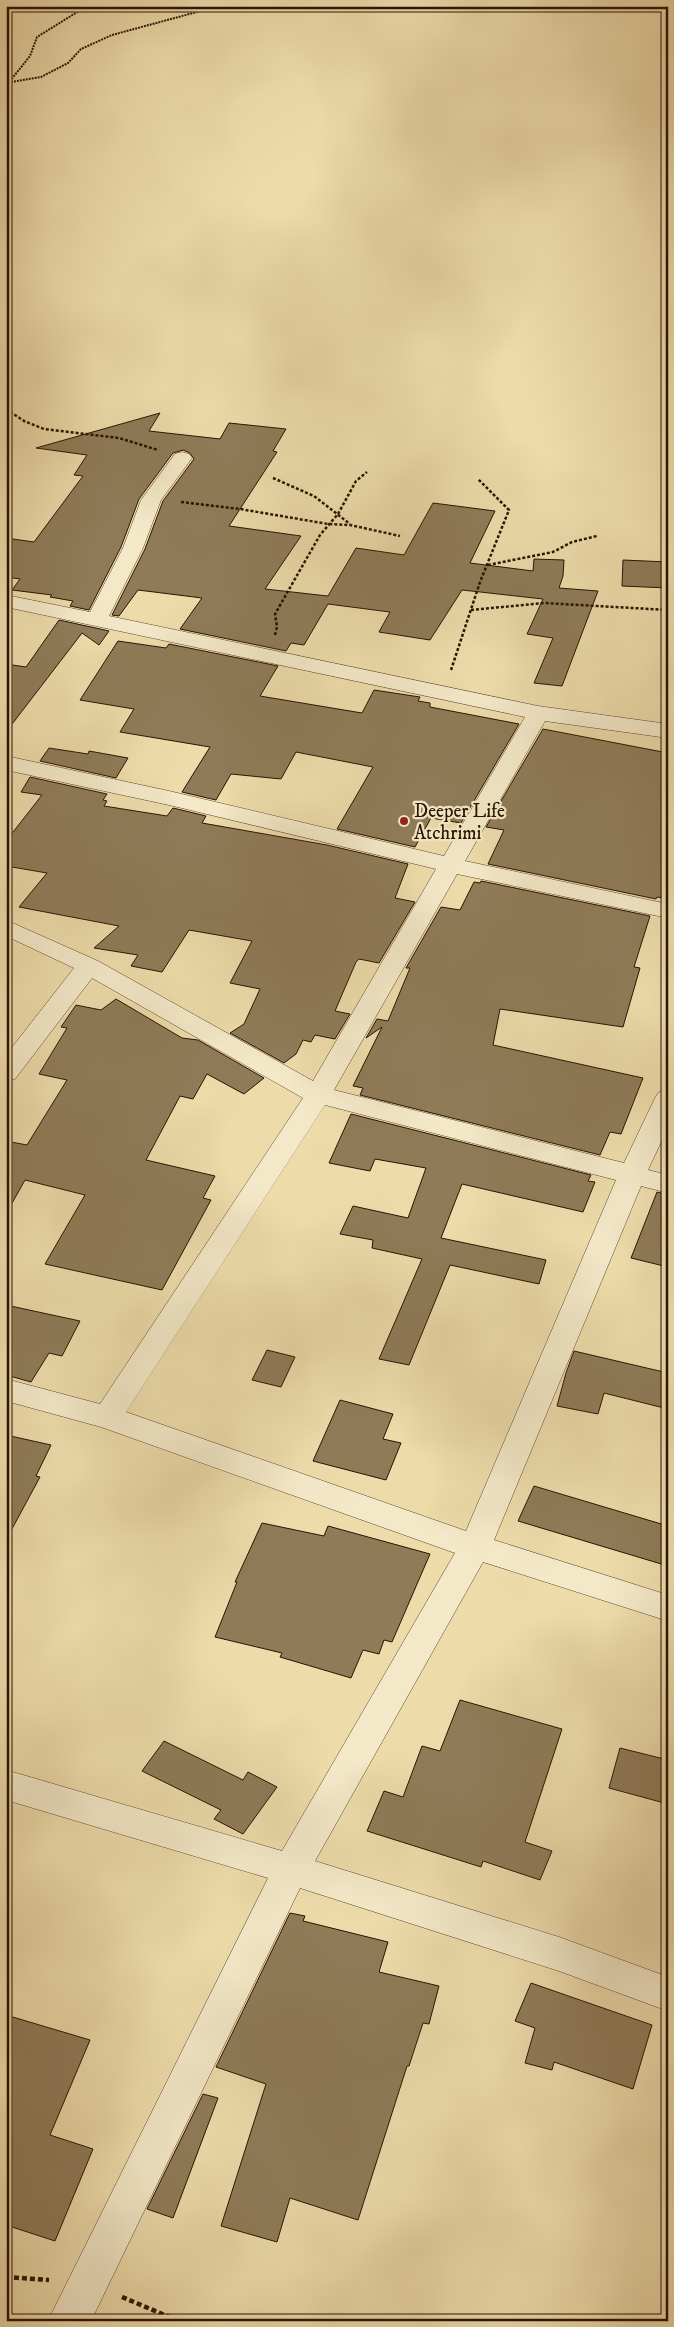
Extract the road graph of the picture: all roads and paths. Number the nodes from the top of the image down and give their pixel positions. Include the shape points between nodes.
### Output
1 (87, 6) edge
2 (219, 6) edge
3 (11, 82) junction
4 (6, 86) edge
5 (6, 409) edge
6 (182, 458) joint
7 (367, 472) dead end
8 (273, 478) dead end
9 (478, 479) dead end
10 (151, 500) junction
11 (338, 514) junction
12 (328, 524) junction
13 (350, 525) junction
14 (400, 536) dead end
15 (597, 536) dead end
16 (487, 565) junction
17 (6, 601) edge
18 (471, 610) junction
19 (668, 610) edge
20 (97, 619) junction
21 (275, 658) junction
22 (443, 694) junction
23 (538, 713) junction
24 (668, 731) edge
25 (6, 763) edge
26 (450, 864) junction
27 (668, 911) edge
28 (6, 927) edge
29 (89, 966) junction
30 (6, 1073) edge
31 (318, 1095) junction
32 (668, 1098) edge
33 (632, 1175) junction
34 (668, 1184) edge
35 (6, 1390) edge
36 (107, 1417) junction
37 (475, 1546) junction
38 (668, 1608) edge
39 (6, 1785) edge
40 (291, 1869) junction
41 (668, 1994) edge
42 (90, 2283) junction
43 (68, 2321) edge
44 (179, 2321) edge

1 - 3 path via 37,36 30,56
2 - 3 path via 112,35 81,49 68,63 41,77
3 - 4 path
5 - 6 path via 44,429 119,438
6 - 10 street
7 - 11 path via 356,481
8 - 11 path via 316,495
9 - 16 path via 509,510
10 - 12 path via 240,509
10 - 20 street via 133,548
11 - 12 path
11 - 13 path
12 - 13 path
12 - 21 path via 275,614
13 - 14 path
15 - 16 path via 572,542 554,552
16 - 18 path
17 - 20 street
18 - 19 path via 498,604 588,604
18 - 22 path
20 - 21 street
21 - 22 street
22 - 23 street
23 - 24 street
23 - 26 street
25 - 26 street
26 - 27 street
26 - 31 street
28 - 29 street
29 - 30 street
29 - 31 street
31 - 33 street
31 - 36 street
32 - 33 street
33 - 34 street
33 - 37 street
35 - 36 street
36 - 37 street
37 - 38 street
37 - 40 street
39 - 40 street
40 - 41 street via 559,1954
40 - 42 street
42 - 43 street
42 - 44 path

